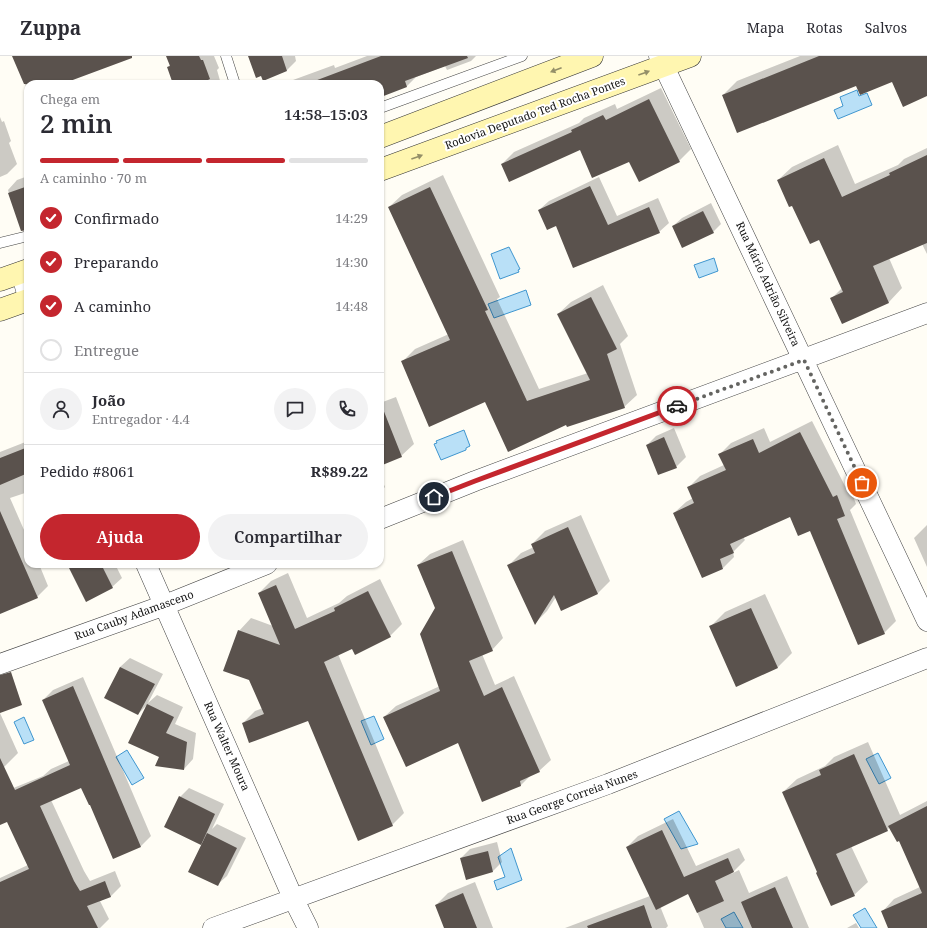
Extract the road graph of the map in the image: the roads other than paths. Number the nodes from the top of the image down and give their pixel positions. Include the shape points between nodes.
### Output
1 (226, 56) edge
2 (522, 56) edge
3 (592, 56) edge
4 (690, 56) edge
5 (662, 61) edge
6 (234, 80) edge
7 (384, 107) edge
8 (384, 135) edge
9 (384, 168) edge
10 (24, 237) edge
11 (0, 243) edge
12 (24, 271) edge
13 (0, 280) edge
14 (24, 301) edge
15 (0, 310) edge
16 (927, 313) edge
17 (804, 360) junction
18 (384, 517) edge
19 (148, 568) edge
20 (257, 568) edge
21 (165, 605) junction
22 (927, 621) edge
23 (927, 658) edge
24 (0, 664) edge
25 (293, 898) junction
26 (214, 928) edge
27 (308, 928) edge

1 - 6 lane
2 - 7 lane
3 -> 8 main road
4 - 5 main road, Rodovia Deputado Ted Rocha Pontes
9 -> 5 main road, Rodovia Deputado Ted Rocha Pontes
5 - 17 street, Rua Mário Adrião Silveira
10 - 11 lane
12 - 13 main road
14 - 15 main road
16 - 17 street
17 - 18 street via 475,481
17 - 22 street, Rua Mário Adrião Silveira
19 - 21 street, Rua Walter Moura
20 - 21 street, Rua Cauby Adamasceno
21 - 24 street, Rua Cauby Adamasceno
21 - 25 street, Rua Walter Moura
23 - 25 street, Rua George Correia Nunes via 608,784
25 - 26 street, Rua George Correia Nunes
25 - 27 street, Rua Walter Moura

